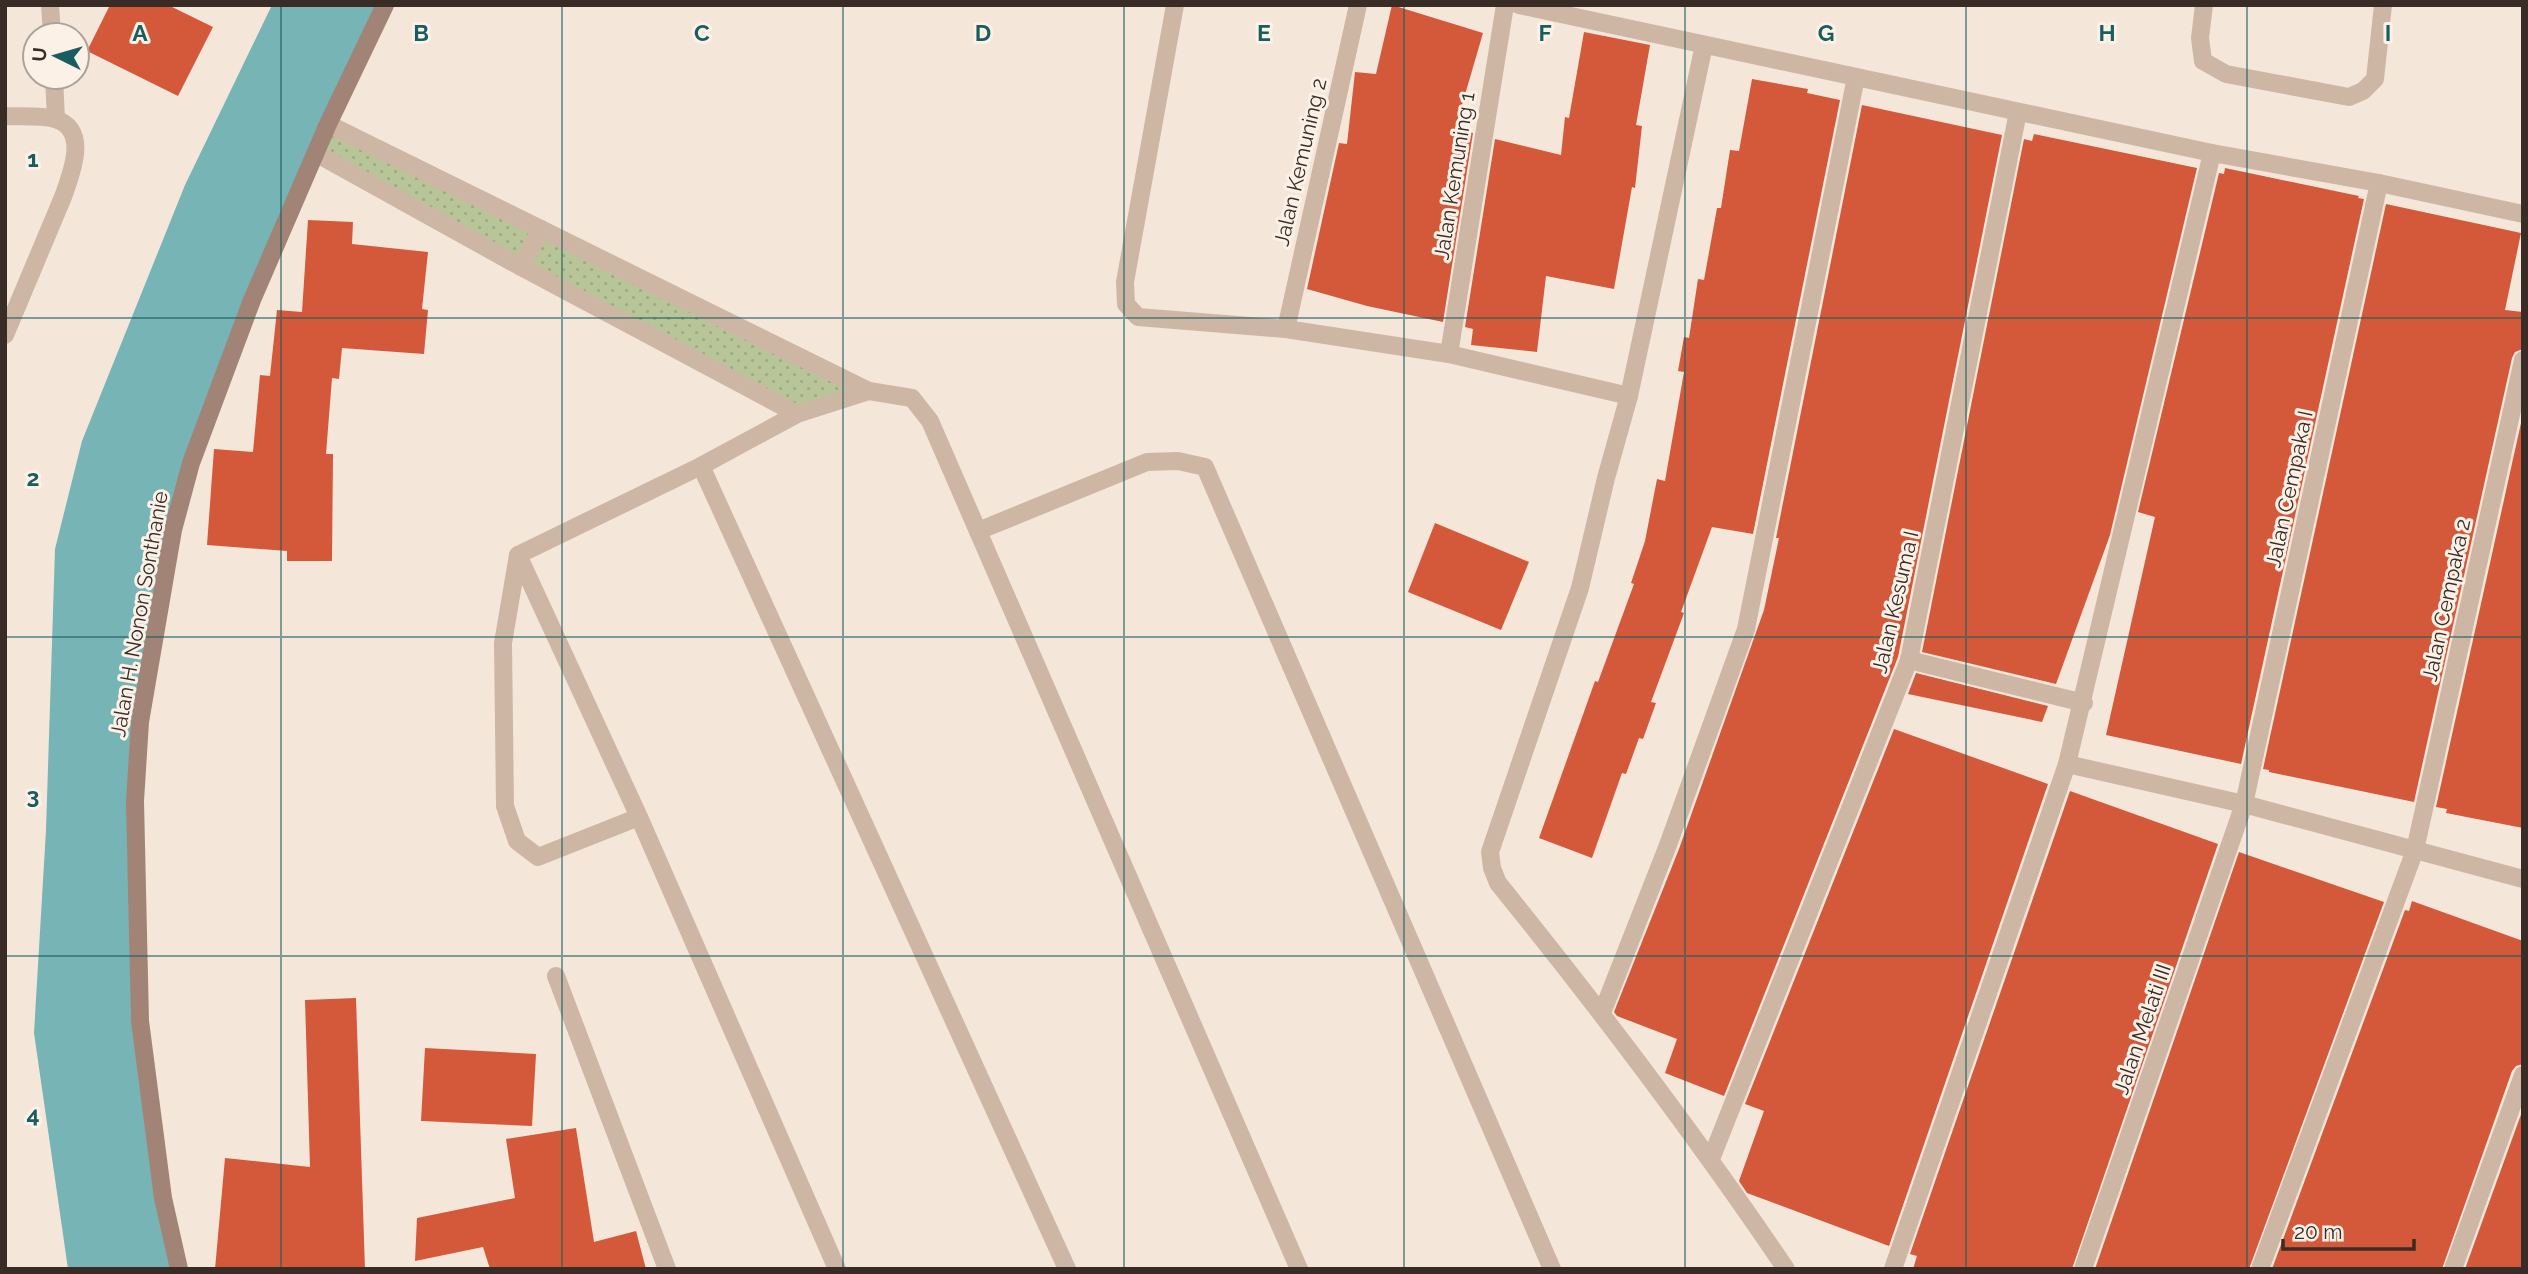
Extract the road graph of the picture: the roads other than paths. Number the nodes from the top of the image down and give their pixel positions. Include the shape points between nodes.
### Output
1 (385, 5) edge
2 (1175, 5) edge
3 (1358, 5) edge
4 (1505, 5) edge
5 (1519, 5) edge
6 (2204, 5) edge
7 (2383, 5) edge
8 (1704, 45) junction
9 (1856, 77) junction
10 (55, 91) edge
11 (2018, 111) junction
12 (5, 116) edge
13 (57, 120) junction
14 (328, 124) junction
15 (2212, 153) junction
16 (317, 154) junction
17 (2379, 183) junction
18 (2523, 214) edge
19 (541, 229) junction
20 (521, 267) junction
21 (9, 318) edge
22 (1286, 328) junction
23 (5, 335) edge
24 (1449, 354) junction
25 (2523, 360) edge
26 (869, 391) junction
27 (1629, 396) junction
28 (797, 414) junction
29 (701, 466) junction
30 (978, 531) junction
31 (518, 555) junction
32 (1909, 660) junction
33 (2084, 703) junction
34 (2067, 764) junction
35 (2244, 804) junction
36 (639, 817) junction
37 (2414, 850) junction
38 (2523, 879) edge
39 (556, 976) dead end
40 (1602, 1013) junction
41 (2523, 1075) edge
42 (1711, 1159) junction
43 (179, 1269) edge
44 (667, 1269) edge
45 (837, 1269) edge
46 (1067, 1269) edge
47 (1299, 1269) edge
48 (1552, 1269) edge
49 (1786, 1269) edge
50 (1894, 1269) edge
51 (2083, 1269) edge
52 (2260, 1269) edge
53 (2453, 1269) edge

1 - 14 street, Jalan H. Nonon Sonthanie
2 - 22 street via 1125,282 1126,304 1138,317
3 - 22 street, Jalan Kemuning 2
4 - 24 street, Jalan Kemuning 1
5 - 8 street
6 - 7 street via 2203,61 2226,74 2349,97 2375,79
8 - 9 street
8 - 27 street
9 - 11 street
9 - 40 street via 1746,629
10 - 13 street
11 - 15 street
11 - 32 street, Jalan Kesuma I
12 - 13 street
13 - 21 street via 77,142 71,174
14 - 16 street, Jalan H. Nonon Sonthanie
14 - 19 street
15 - 17 street
15 - 33 street
16 - 20 street
16 - 43 street, Jalan H. Nonon Sonthanie via 252,300 191,463 173,530 140,722 135,801 140,1021 163,1198
17 - 18 street
17 - 35 street, Jalan Cempaka I
19 - 20 street
19 - 26 street
20 - 28 street
21 - 23 street
22 - 24 street
24 - 27 street
25 - 37 street, Jalan Cempaka 2
26 - 28 street
26 - 30 street via 912,398 930,421
27 - 40 street via 1580,588 1490,852 1498,883
28 - 29 street
29 - 31 street
29 - 46 street
30 - 47 street
30 - 48 street via 1147,462 1178,461 1205,467
31 - 36 street
31 - 36 street via 503,643 505,806 517,841 538,857
32 - 33 street
32 - 42 street, Jalan Kesuma I
33 - 34 street
34 - 35 street
34 - 50 street
35 - 37 street
35 - 51 street, Jalan Melati III
36 - 45 street
37 - 38 street
37 - 52 street, Jalan Cempaka 2
39 - 44 street
40 - 42 street
41 - 53 street
42 - 49 street

